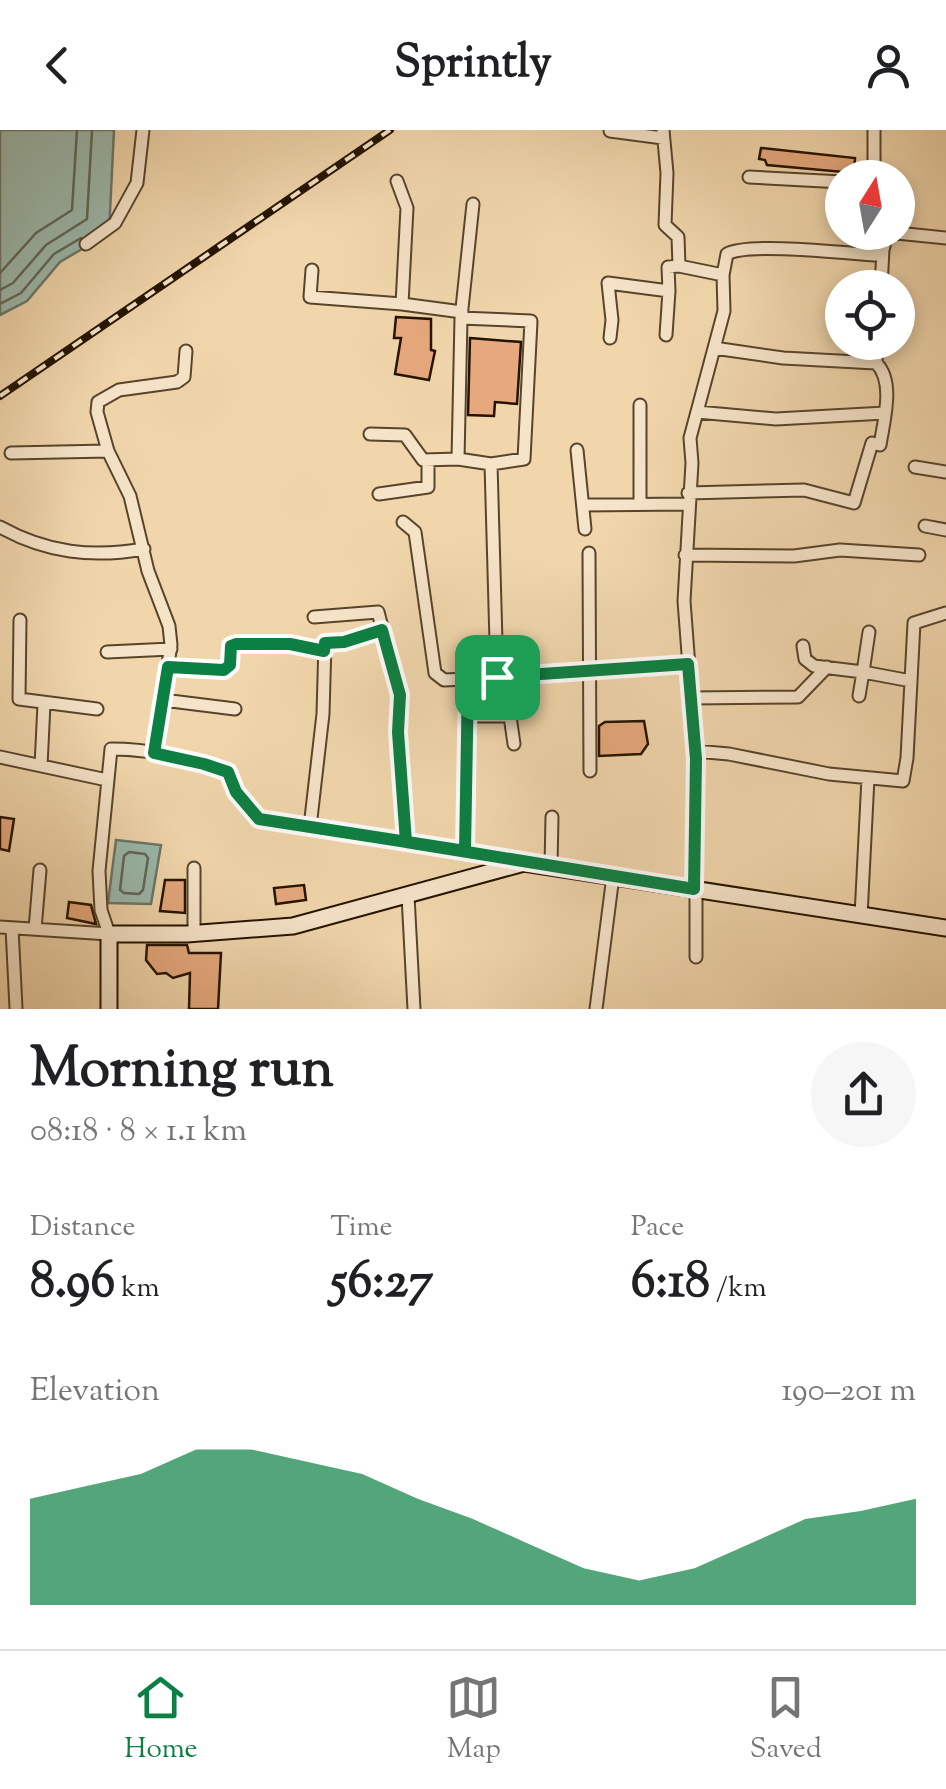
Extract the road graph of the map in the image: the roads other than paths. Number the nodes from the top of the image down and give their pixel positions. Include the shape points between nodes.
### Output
1 (143, 130) edge
2 (874, 130) edge
3 (610, 132) edge
4 (663, 134) edge
5 (874, 160) edge
6 (749, 176) dead end
7 (825, 181) edge
8 (397, 182) dead end
9 (473, 204) dead end
10 (915, 235) edge
11 (946, 238) edge
12 (86, 244) dead end
13 (884, 250) edge
14 (679, 266) junction
15 (312, 270) dead end
16 (723, 274) junction
17 (670, 291) junction
18 (402, 304) junction
19 (462, 315) junction
20 (666, 335) dead end
21 (610, 338) dead end
22 (714, 348) junction
23 (186, 351) dead end
24 (876, 362) joint
25 (640, 405) dead end
26 (698, 412) junction
27 (885, 413) junction
28 (370, 434) dead end
29 (577, 450) dead end
30 (108, 451) junction
31 (12, 454) dead end
32 (458, 459) junction
33 (428, 460) junction
34 (491, 464) junction
35 (916, 467) dead end
36 (946, 472) edge
37 (379, 494) dead end
38 (688, 498) junction
39 (640, 504) junction
40 (583, 505) junction
41 (403, 522) dead end
42 (924, 526) dead end
43 (0, 527) edge
44 (585, 529) dead end
45 (946, 530) edge
46 (144, 549) junction
47 (589, 552) dead end
48 (685, 555) junction
49 (919, 555) dead end
50 (946, 613) edge
51 (314, 618) dead end
52 (20, 620) dead end
53 (382, 630) junction
54 (869, 632) dead end
55 (803, 646) dead end
56 (171, 648) junction
57 (324, 651) junction
58 (107, 652) dead end
59 (688, 664) junction
60 (168, 667) junction
61 (827, 667) junction
62 (588, 670) junction
63 (863, 672) junction
64 (497, 677) junction
65 (468, 679) junction
66 (911, 681) junction
67 (859, 696) dead end
68 (690, 698) junction
69 (163, 700) junction
70 (44, 704) junction
71 (97, 709) dead end
72 (235, 709) dead end
73 (468, 716) junction
74 (514, 744) dead end
75 (695, 751) junction
76 (154, 753) junction
77 (0, 757) edge
78 (41, 766) junction
79 (590, 771) dead end
80 (868, 778) junction
81 (107, 780) junction
82 (552, 817) dead end
83 (310, 827) junction
84 (406, 842) junction
85 (465, 851) junction
86 (524, 863) junction
87 (551, 866) junction
88 (194, 868) dead end
89 (40, 870) dead end
90 (614, 876) junction
91 (695, 889) junction
92 (408, 896) junction
93 (860, 916) junction
94 (6, 928) edge
95 (946, 928) edge
96 (35, 929) junction
97 (194, 933) junction
98 (110, 934) junction
99 (696, 956) dead end
100 (16, 1008) edge
101 (109, 1009) edge
102 (414, 1009) edge
103 (596, 1009) edge

1 - 12 street via 136,182 116,223
2 - 5 street
3 - 4 street
4 - 14 street via 665,225 678,237
6 - 7 street
8 - 18 street via 406,208
9 - 19 street
10 - 11 street
13 - 16 street via 734,250
14 - 16 street
14 - 17 street via 668,267
15 - 18 street via 310,297
16 - 22 street via 724,311
17 - 20 street
17 - 21 street via 608,283
18 - 19 street
19 - 32 street
19 - 34 street via 531,322 524,460
22 - 24 street
22 - 26 street
23 - 30 street via 184,378 119,390 98,402
24 - 27 street via 884,371
25 - 39 street
26 - 27 street via 776,419
26 - 38 street
27 - 38 street via 880,444 872,443 854,504 804,490
28 - 33 street via 405,435
29 - 40 street
30 - 31 street
30 - 46 street via 130,496
32 - 33 street
32 - 34 street
33 - 37 street via 428,486
34 - 64 street
35 - 36 street
38 - 39 street
38 - 48 street
39 - 40 street
40 - 44 street
41 - 65 street via 415,532 435,673 444,680
42 - 45 street
43 - 46 street via 69,552
46 - 56 street
47 - 62 street
48 - 49 street
48 - 59 street
50 - 66 street via 914,623
51 - 53 street via 378,612
52 - 70 street via 19,699
53 - 57 street via 325,643
53 - 84 street via 400,695
54 - 63 street
55 - 61 street via 814,666
56 - 58 street
56 - 60 street
57 - 60 street via 236,644 224,670
57 - 83 street
59 - 62 street
59 - 68 street
60 - 69 street
61 - 63 street
61 - 68 street via 798,698
62 - 64 street
62 - 79 street
63 - 66 street
63 - 67 street
64 - 65 street
65 - 73 street
66 - 80 street via 903,782
68 - 75 street
69 - 72 street
69 - 76 street
70 - 71 street
70 - 78 street
73 - 74 street via 510,716
73 - 85 street
75 - 80 street
75 - 91 street
76 - 81 street via 110,749
76 - 83 street via 228,772 259,819
77 - 78 street
78 - 81 street
80 - 93 street
81 - 98 street via 99,871
82 - 87 street
83 - 84 street
84 - 85 street
85 - 86 street
86 - 87 main road
86 - 92 main road
87 - 90 main road
88 - 97 street
89 - 96 street
90 - 91 main road
90 - 103 street
91 - 93 main road
91 - 99 street
92 - 97 main road via 292,926
92 - 102 street
93 - 95 main road
94 - 96 street
94 - 100 street
96 - 98 street
97 - 98 main road
98 - 101 main road

